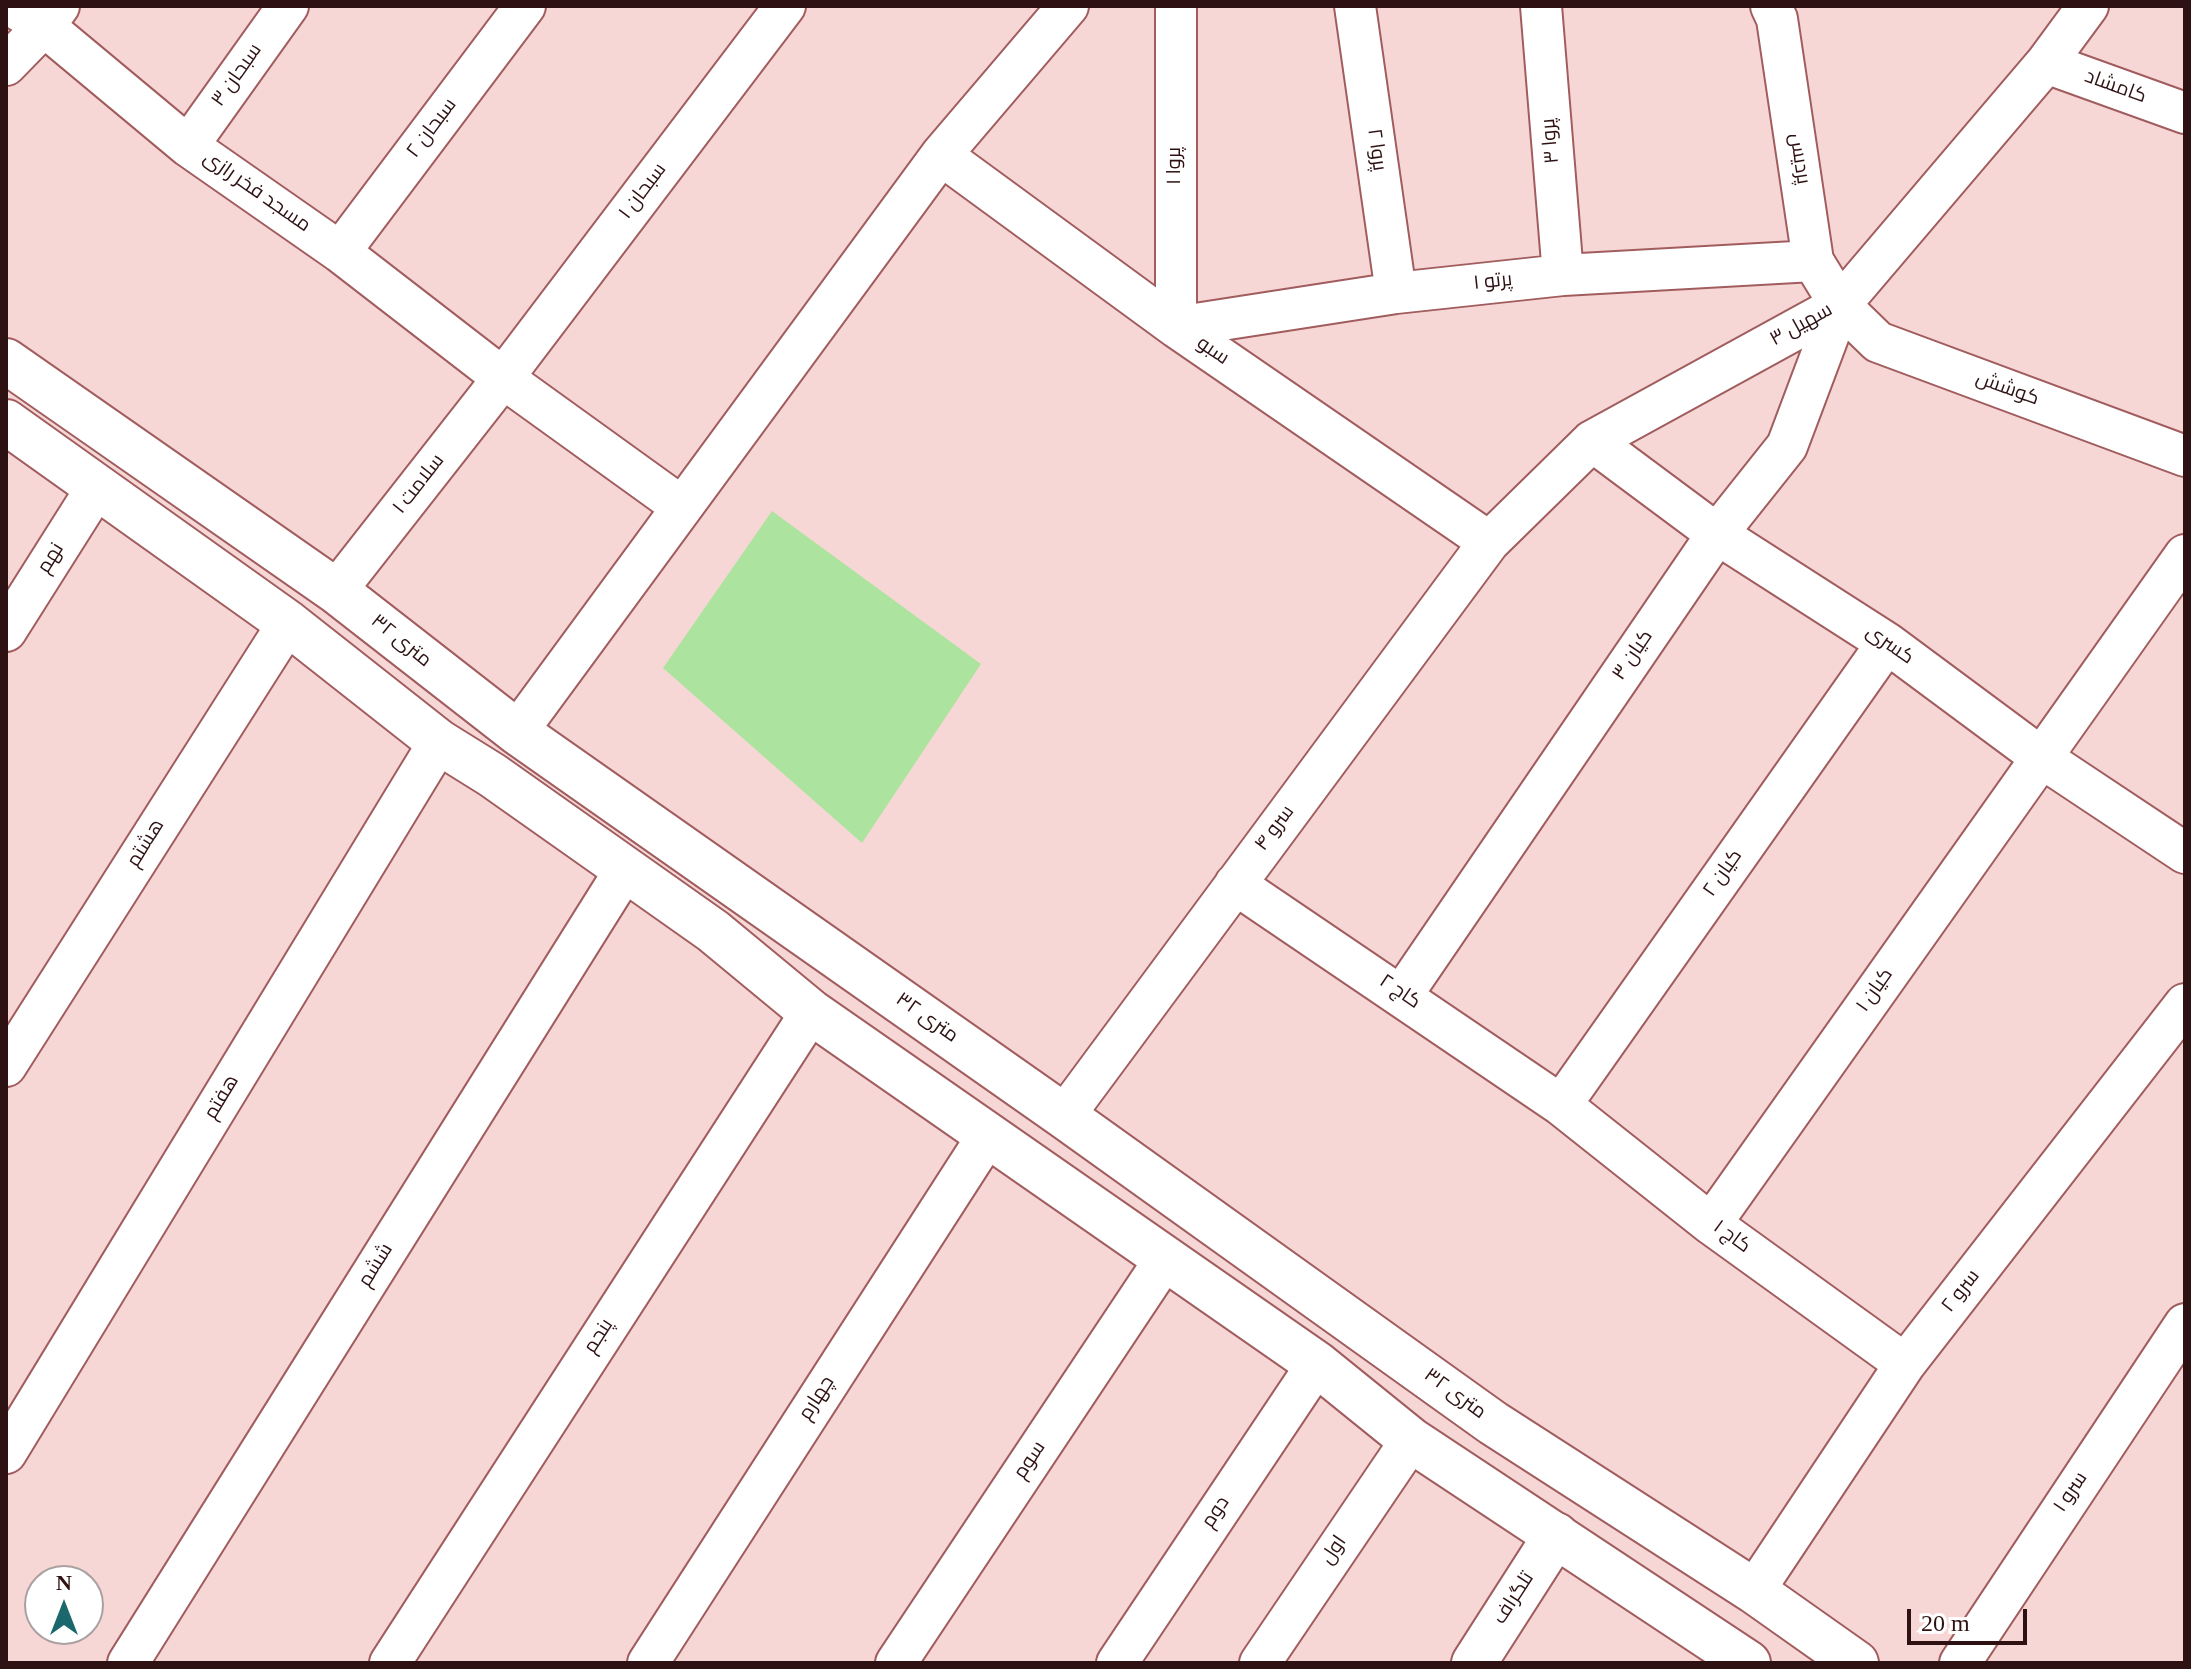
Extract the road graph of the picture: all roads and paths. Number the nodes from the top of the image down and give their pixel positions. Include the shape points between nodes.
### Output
1 (288, 6) edge
2 (525, 6) edge
3 (785, 6) edge
4 (1068, 6) edge
5 (1176, 6) edge
6 (1355, 6) edge
7 (1541, 6) edge
8 (2088, 6) edge
9 (1778, 10) edge
10 (38, 13) edge
11 (2046, 63) junction
12 (6, 65) edge
13 (2185, 113) edge
14 (188, 146) junction
15 (941, 155) junction
16 (340, 252) junction
17 (1813, 261) junction
18 (1563, 275) junction
19 (1396, 293) junction
20 (1840, 305) junction
21 (1176, 327) junction
22 (6, 361) edge
23 (503, 378) junction
24 (6, 422) edge
25 (1592, 441) junction
26 (2185, 456) edge
27 (97, 487) junction
28 (682, 507) junction
29 (1717, 534) junction
30 (1489, 542) junction
31 (2185, 555) edge
32 (336, 591) junction
33 (288, 623) junction
34 (6, 631) edge
35 (1887, 643) junction
36 (517, 732) junction
37 (439, 742) junction
38 (2042, 758) junction
39 (492, 775) junction
40 (2185, 853) edge
41 (625, 870) junction
42 (1235, 884) junction
43 (1402, 995) junction
44 (2185, 1004) edge
45 (811, 1012) junction
46 (6, 1066) edge
47 (1561, 1105) junction
48 (1064, 1116) junction
49 (988, 1135) junction
50 (1711, 1224) junction
51 (1165, 1259) junction
52 (2185, 1324) edge
53 (1317, 1364) junction
54 (1905, 1364) junction
55 (1411, 1440) junction
56 (6, 1453) edge
57 (1556, 1535) junction
58 (1754, 1591) junction
59 (128, 1663) edge
60 (390, 1663) edge
61 (648, 1663) edge
62 (896, 1663) edge
63 (1117, 1663) edge
64 (1260, 1663) edge
65 (1474, 1663) edge
66 (1748, 1663) edge
67 (1856, 1663) edge
68 (1960, 1663) edge

1 - 14 street, سبحان ۳
2 - 16 street, سبحان ۲
3 - 23 street, سبحان ۱
4 - 15 street
5 - 21 street, پروا ۱
6 - 19 street, پروا ۲
7 - 18 street, پروا ۳
8 - 11 street, سهیل ۳
9 - 17 street, پردیس
10 - 12 street
10 - 14 street, مسجد فخر رازی
11 - 13 street, کامشاد
11 - 20 street, سهیل ۳
14 - 16 street, مسجد فخر رازی
15 - 21 street, سبو
15 - 28 street
16 - 23 street, مسجد فخر رازی
17 - 18 street, پرتو ۱
17 - 20 street, پردیس
18 - 19 street, پرتو ۱
19 - 21 street, پرتو ۱
20 - 25 street, سهیل ۳
20 - 26 street, کوشش via 1878,342
20 - 29 street, کیان ۳ via 1787,446
21 - 30 street, سبو
22 - 32 main road, ۳۲ متری
23 - 28 street, مسجد فخر رازی
23 - 32 street, سلامت ۱
24 - 27 main road
25 - 29 street, کسری
25 - 30 street, سهیل ۳
27 - 33 main road
27 - 34 street, نهم
28 - 36 street
29 - 35 street, کسری
29 - 43 street, کیان ۳
30 - 42 street, سرو ۴
31 - 38 street, کیان ۱
32 - 36 main road, ۳۲ متری
33 - 37 main road
33 - 46 street, هشتم
35 - 38 street, کسری
35 - 47 street, کیان ۲
36 - 39 main road
36 - 48 main road, ۳۲ متری
37 - 39 main road
37 - 56 street, هفتم
38 - 40 street, کسری
38 - 50 street, کیان ۱
39 - 41 main road
41 - 45 main road via 713,931
41 - 59 street, ششم
42 - 43 street, کاج ۲
42 - 48 street, سرو ۴
43 - 47 street, کاج ۲
44 - 54 street, سرو ۲
45 - 49 main road
45 - 60 street, پنجم
47 - 50 street, کاج ۱
48 - 58 main road, ۳۲ متری via 1493,1423
49 - 51 main road
49 - 61 street, چهارم
50 - 54 street, کاج ۱
51 - 53 main road
51 - 62 street, سوم
52 - 68 street, سرو ۱
53 - 55 main road
53 - 63 street, دوم
54 - 58 street, سرو ۲
55 - 57 main road
55 - 64 street, اول
57 - 65 main road, تلگراف
57 - 66 main road
58 - 67 main road, ۳۲ متری

